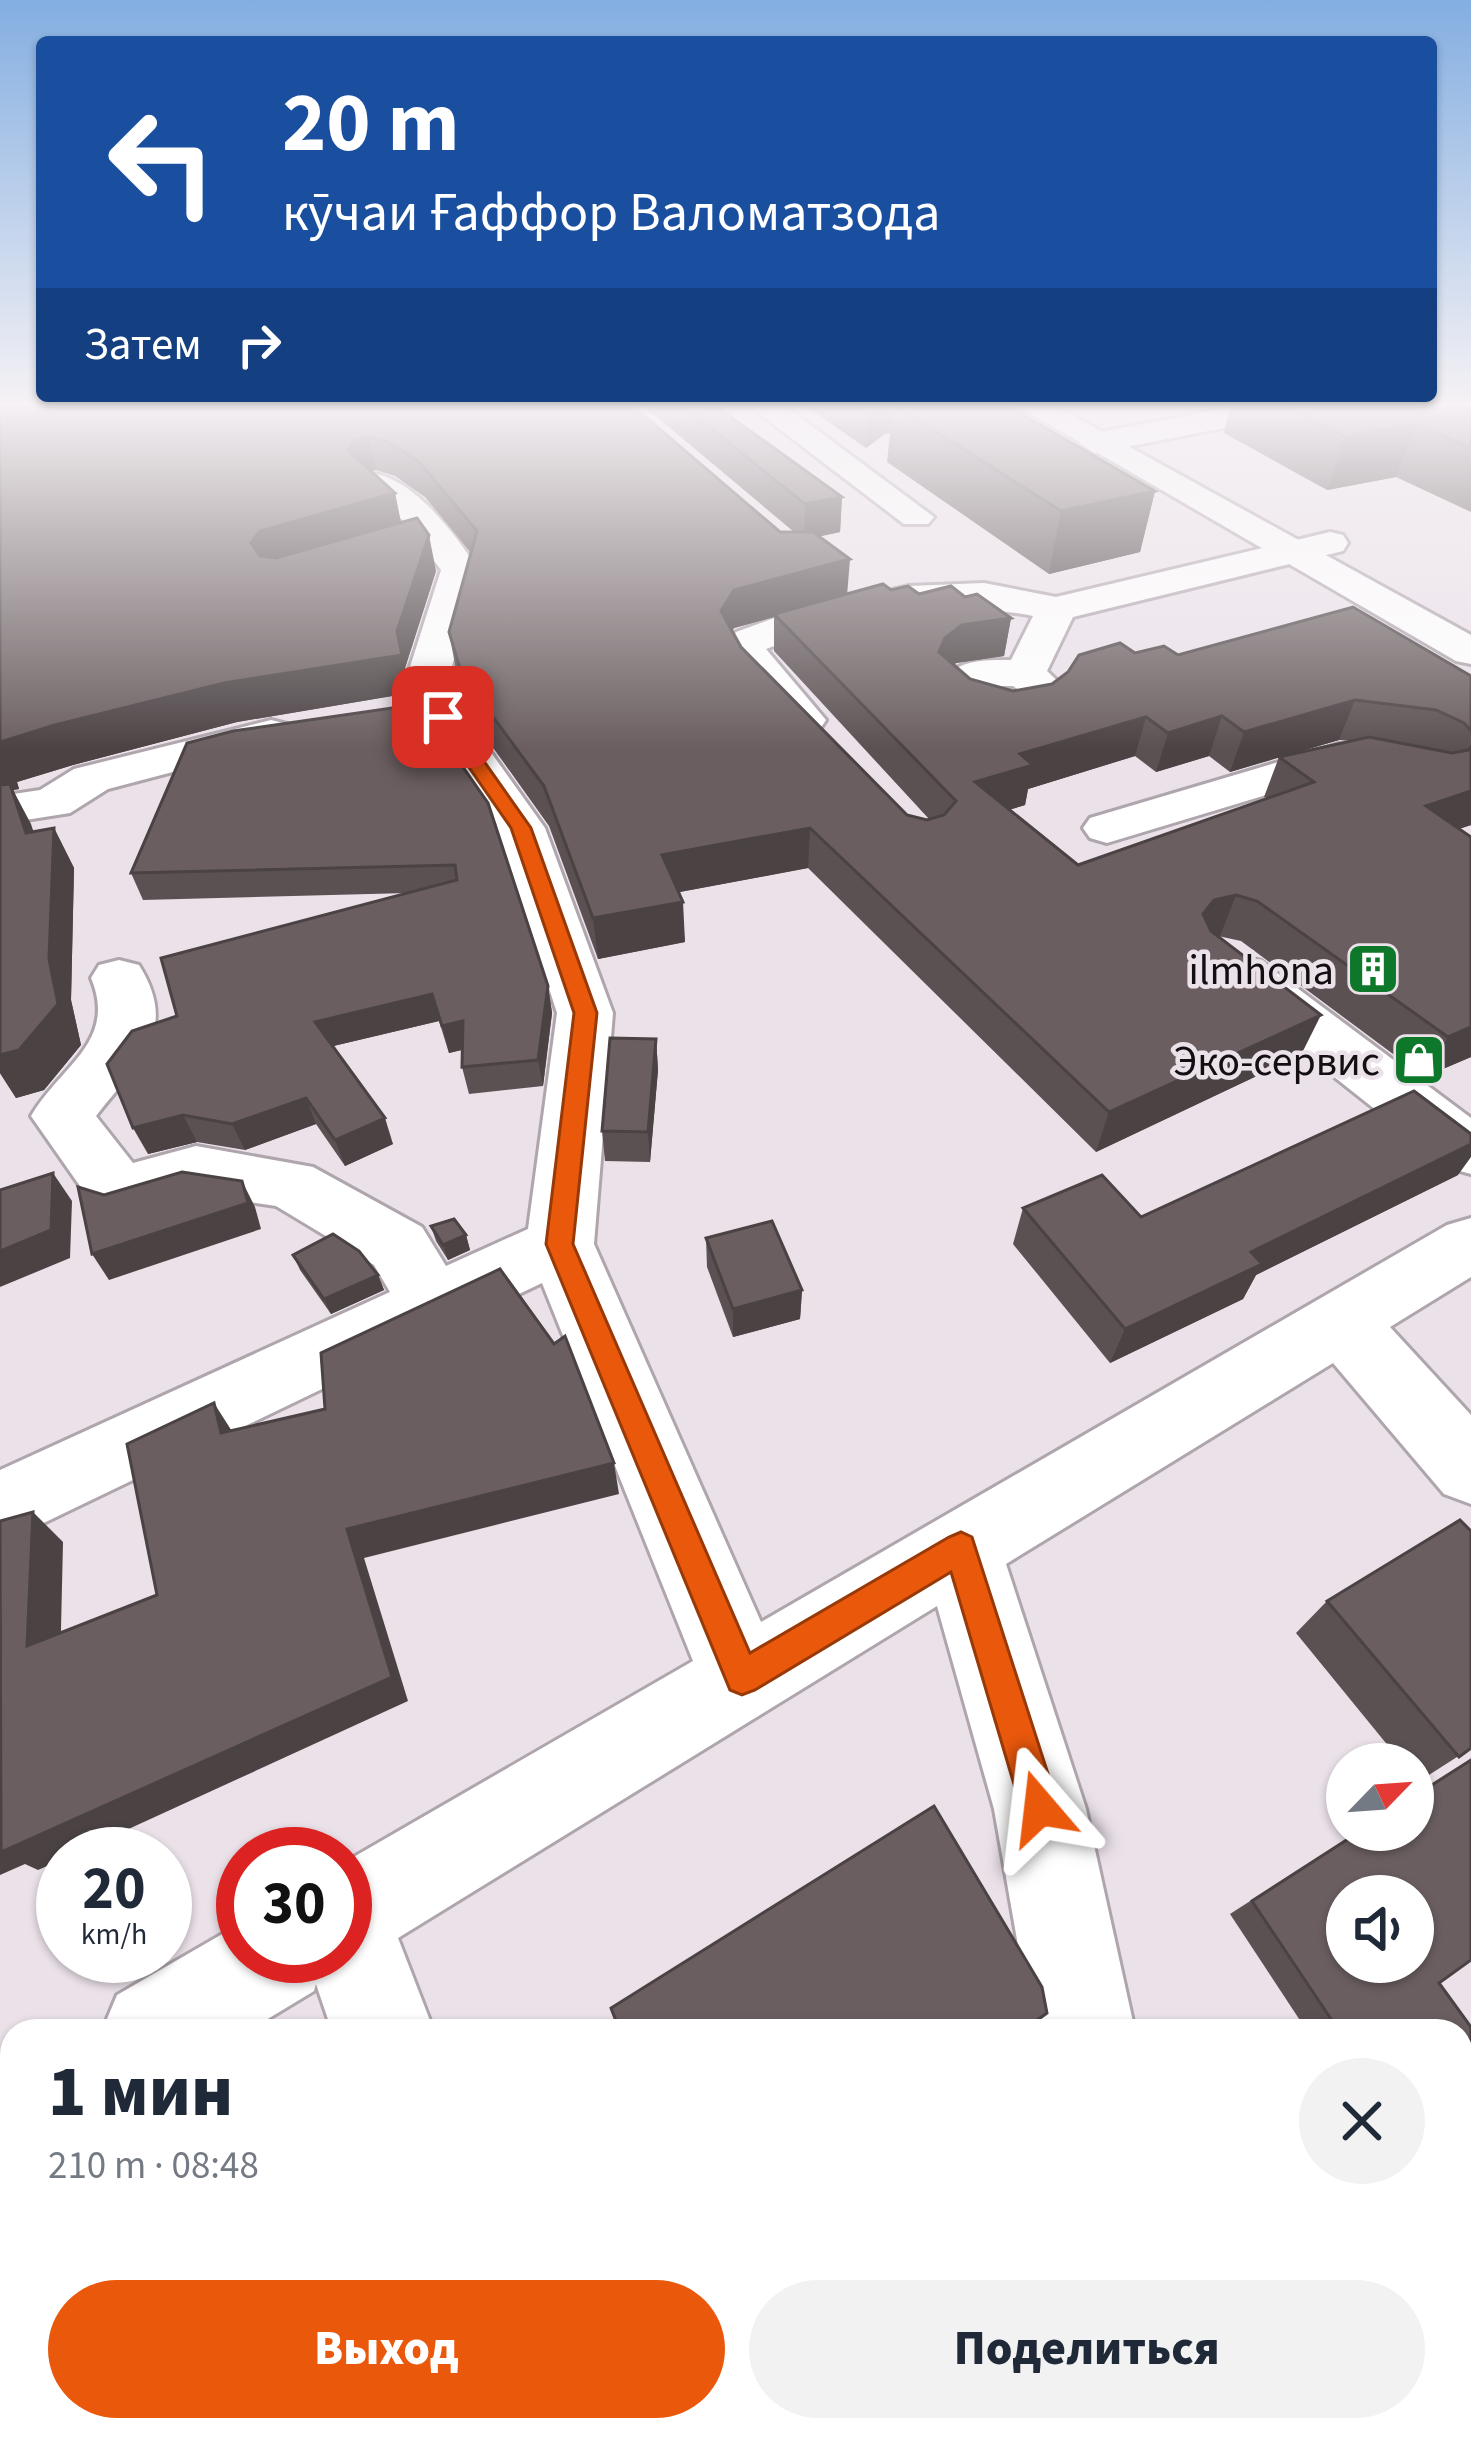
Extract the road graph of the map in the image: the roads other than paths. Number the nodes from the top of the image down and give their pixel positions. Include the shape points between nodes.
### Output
1 (417, 521) edge
2 (1254, 521) edge
3 (1267, 521) edge
4 (1310, 548) junction
5 (1056, 609) junction
6 (1471, 617) edge
7 (1471, 652) edge
8 (1023, 673) dead end
9 (319, 725) edge
10 (824, 740) edge
11 (1397, 763) edge
12 (0, 810) edge
13 (1107, 828) dead end
14 (1219, 956) edge
15 (119, 978) dead end
16 (1471, 1151) edge
17 (560, 1244) junction
18 (1471, 1244) edge
19 (433, 1304) junction
20 (1339, 1320) junction
21 (1471, 1469) edge
22 (0, 1508) edge
23 (961, 1548) junction
24 (742, 1677) junction
25 (372, 1904) edge
26 (234, 1983) edge
27 (366, 1983) edge
28 (173, 2019) edge
29 (379, 2019) edge
30 (1082, 2019) edge

1 - 17 main road via 412,541 460,570 424,714 521,828 585,1013
2 - 4 main road
3 - 4 main road
4 - 5 main road
4 - 6 main road
4 - 7 main road
5 - 8 main road
5 - 10 main road via 935,594 750,641 748,657 759,673
9 - 12 main road via 91,779 53,803
11 - 13 main road via 1339,758
14 - 16 main road
15 - 19 main road via 128,1035 62,1116 119,1192 196,1170 290,1184 398,1246
17 - 19 main road
17 - 24 main road
18 - 20 main road
19 - 22 main road
20 - 21 main road
20 - 23 main road
23 - 24 main road
23 - 30 main road via 1040,1808
24 - 25 main road
26 - 28 main road
27 - 29 main road

